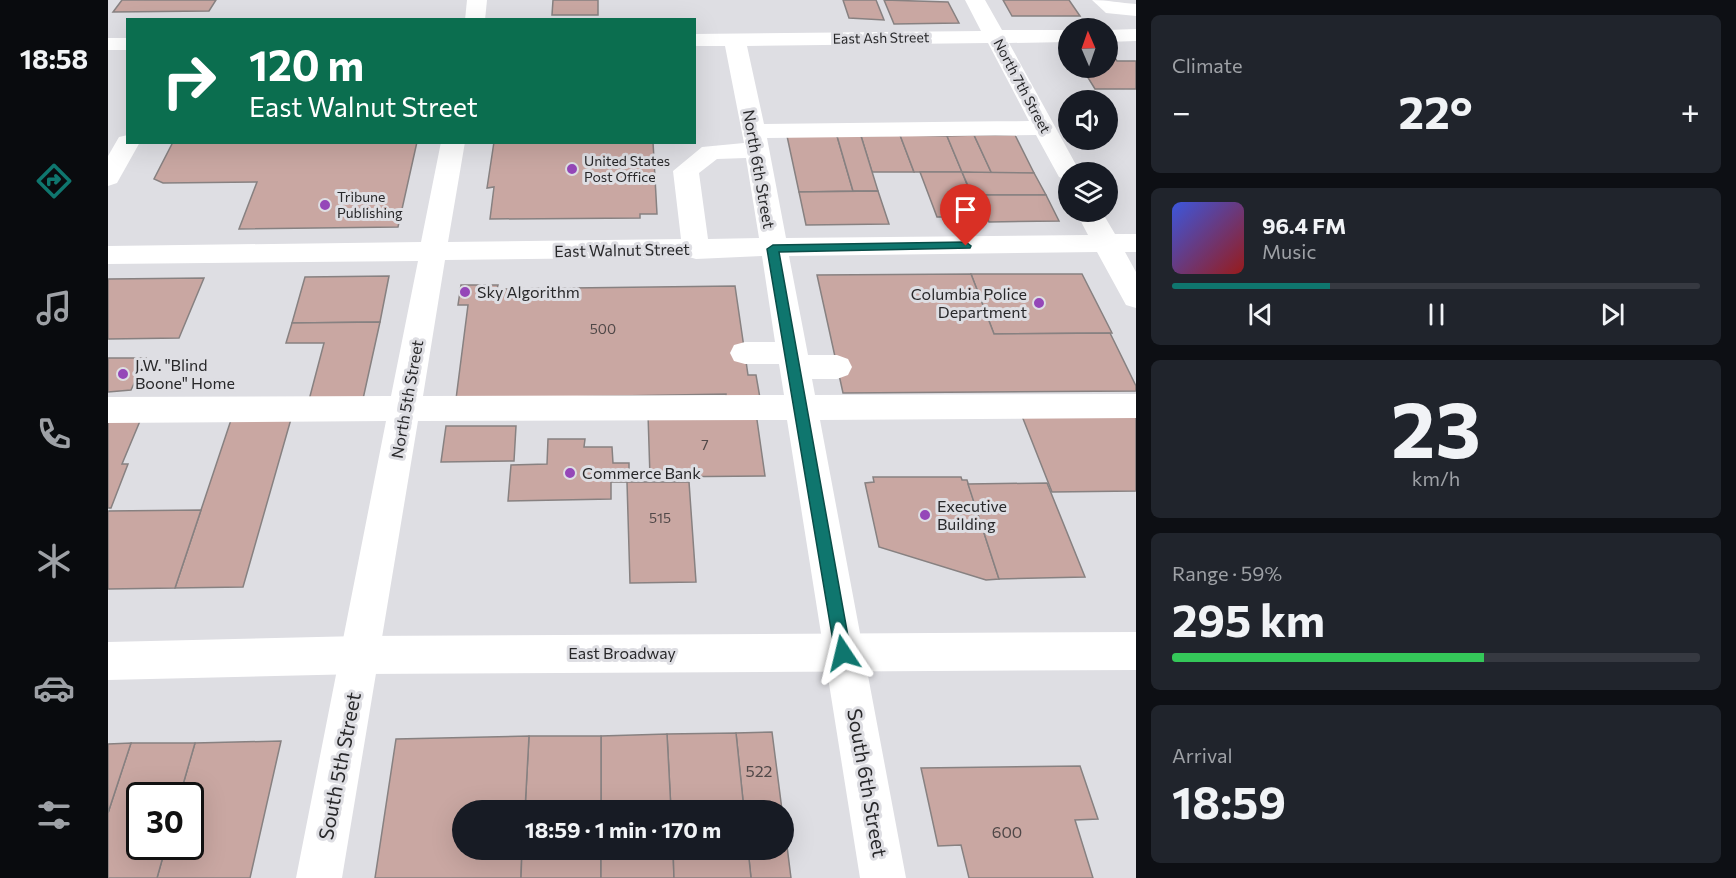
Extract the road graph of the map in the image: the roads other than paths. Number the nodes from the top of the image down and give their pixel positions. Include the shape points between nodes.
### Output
1 (477, 0) edge
2 (975, 0) edge
3 (1102, 0) edge
4 (1136, 10) edge
5 (475, 18) edge
6 (1136, 35) edge
7 (1058, 36) edge
8 (1118, 36) edge
9 (995, 37) junction
10 (696, 40) edge
11 (735, 40) junction
12 (108, 44) edge
13 (126, 44) edge
14 (1044, 128) junction
15 (108, 134) edge
16 (126, 134) edge
17 (755, 141) junction
18 (127, 144) edge
19 (453, 144) edge
20 (1063, 162) edge
21 (108, 178) edge
22 (1094, 222) edge
23 (1106, 243) junction
24 (1136, 243) edge
25 (773, 249) junction
26 (696, 250) junction
27 (432, 252) junction
28 (108, 255) edge
29 (1136, 298) edge
30 (745, 353) dead end
31 (792, 360) junction
32 (837, 367) dead end
33 (1136, 406) edge
34 (800, 407) junction
35 (405, 409) junction
36 (108, 410) edge
37 (1136, 651) edge
38 (843, 653) junction
39 (360, 655) junction
40 (108, 661) edge
41 (319, 878) edge
42 (884, 878) edge

1 - 5 street
2 - 9 street, North 7th Street
3 - 4 street via 1113,9
6 - 8 street
7 - 9 street, East Ash Street
9 - 11 street, East Ash Street
9 - 14 street, North 7th Street
10 - 11 street, East Ash Street
11 - 17 street, North 6th Street
12 - 13 street
14 - 17 street
14 - 20 street, North 7th Street
15 - 16 street
17 - 25 street, North 6th Street
17 - 26 street via 711,152 686,171
18 - 21 street
19 - 27 street, North 5th Street
22 - 23 street
23 - 24 street, East Walnut Street
23 - 25 street, East Walnut Street
23 - 29 street
25 - 26 street, East Walnut Street
25 - 31 street, North 6th Street
26 - 27 street, East Walnut Street
27 - 28 street, East Walnut Street
27 - 35 street, North 5th Street
30 - 31 street
31 - 32 street
31 - 34 street, North 6th Street
33 - 34 street
34 - 35 street
34 - 38 street, North 6th Street
35 - 36 street
35 - 39 street, North 5th Street
37 - 38 street, East Broadway
38 - 39 street, East Broadway
38 - 42 street, South 6th Street
39 - 40 street, East Broadway
39 - 41 street, South 5th Street

